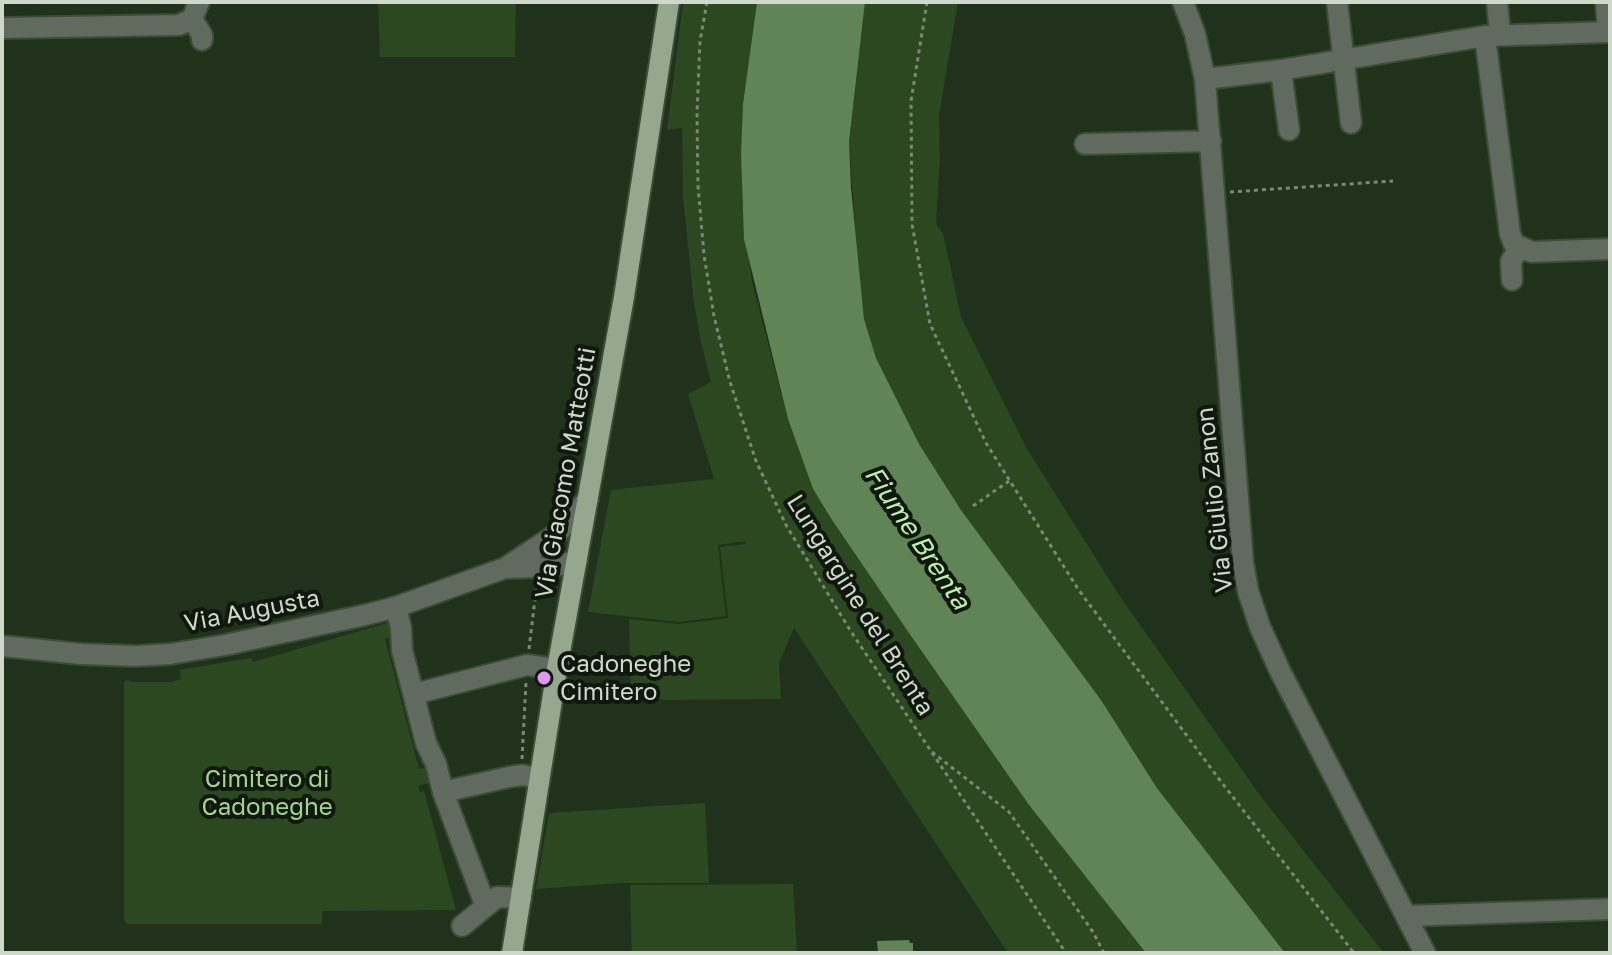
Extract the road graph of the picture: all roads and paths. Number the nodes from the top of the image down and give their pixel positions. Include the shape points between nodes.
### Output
1 (669, 2) edge
2 (707, 2) edge
3 (927, 2) edge
4 (1183, 2) edge
5 (1337, 2) edge
6 (1497, 2) edge
7 (1606, 2) edge
8 (195, 10) edge
9 (2, 28) edge
10 (1609, 32) edge
11 (1492, 35) junction
12 (202, 40) dead end
13 (1344, 60) junction
14 (1281, 70) junction
15 (1205, 79) junction
16 (1351, 123) dead end
17 (1289, 130) dead end
18 (1211, 141) junction
19 (1085, 144) dead end
20 (1393, 181) dead end
21 (1214, 193) junction
22 (1519, 248) junction
23 (1610, 249) edge
24 (1512, 280) dead end
25 (1009, 481) junction
26 (588, 499) junction
27 (973, 506) dead end
28 (544, 545) junction
29 (577, 560) junction
30 (505, 568) junction
31 (542, 573) junction
32 (570, 595) junction
33 (396, 607) junction
34 (2, 646) edge
35 (528, 653) dead end
36 (557, 669) junction
37 (526, 677) dead end
38 (414, 694) junction
39 (929, 750) junction
40 (531, 777) junction
41 (443, 792) junction
42 (521, 898) junction
43 (488, 904) junction
44 (1610, 909) edge
45 (1406, 916) junction
46 (462, 926) dead end
47 (512, 953) edge
48 (1066, 953) edge
49 (1104, 953) edge
50 (1354, 953) edge
51 (1425, 953) edge

1 - 26 main road, Via Giacomo Matteotti
2 - 39 path, Lungargine del Brenta via 700,41 698,186 707,270 730,382 756,461 786,525
3 - 25 path via 911,101 912,224 930,324
4 - 15 street, Via Giulio Zanon
5 - 13 street
6 - 11 street
7 - 10 street
8 - 9 street via 179,25
8 - 12 street
10 - 11 street
11 - 13 street
11 - 22 street via 1510,234
13 - 14 street
13 - 16 street
14 - 15 street
14 - 17 street
15 - 18 street, Via Giulio Zanon
18 - 19 street
18 - 21 street, Via Giulio Zanon
20 - 21 path
21 - 45 street, Via Giulio Zanon via 1248,591 1280,671
22 - 23 street
22 - 24 street via 1511,261
25 - 27 path
25 - 50 path via 1078,589
26 - 28 street, Via Augusta
26 - 29 main road, Via Giacomo Matteotti
28 - 29 street
28 - 30 street, Via Augusta
29 - 31 street, Via Augusta
29 - 32 main road, Via Giacomo Matteotti
30 - 31 street, Via Augusta via 538,567
30 - 33 street, Via Augusta
31 - 32 street via 563,584
31 - 35 path
32 - 36 main road, Via Giacomo Matteotti
33 - 34 street, Via Augusta via 170,654 81,654
33 - 38 street
36 - 38 street via 527,665
36 - 40 main road, Via Giacomo Matteotti
37 - 40 path
38 - 41 street
39 - 48 path, Lungargine del Brenta
39 - 49 path via 1009,812
40 - 41 street
40 - 42 main road, Via Giacomo Matteotti
41 - 43 street
42 - 43 street via 497,897
42 - 47 main road, Via Giacomo Matteotti
43 - 46 street
44 - 45 street
45 - 51 street, Via Giulio Zanon

